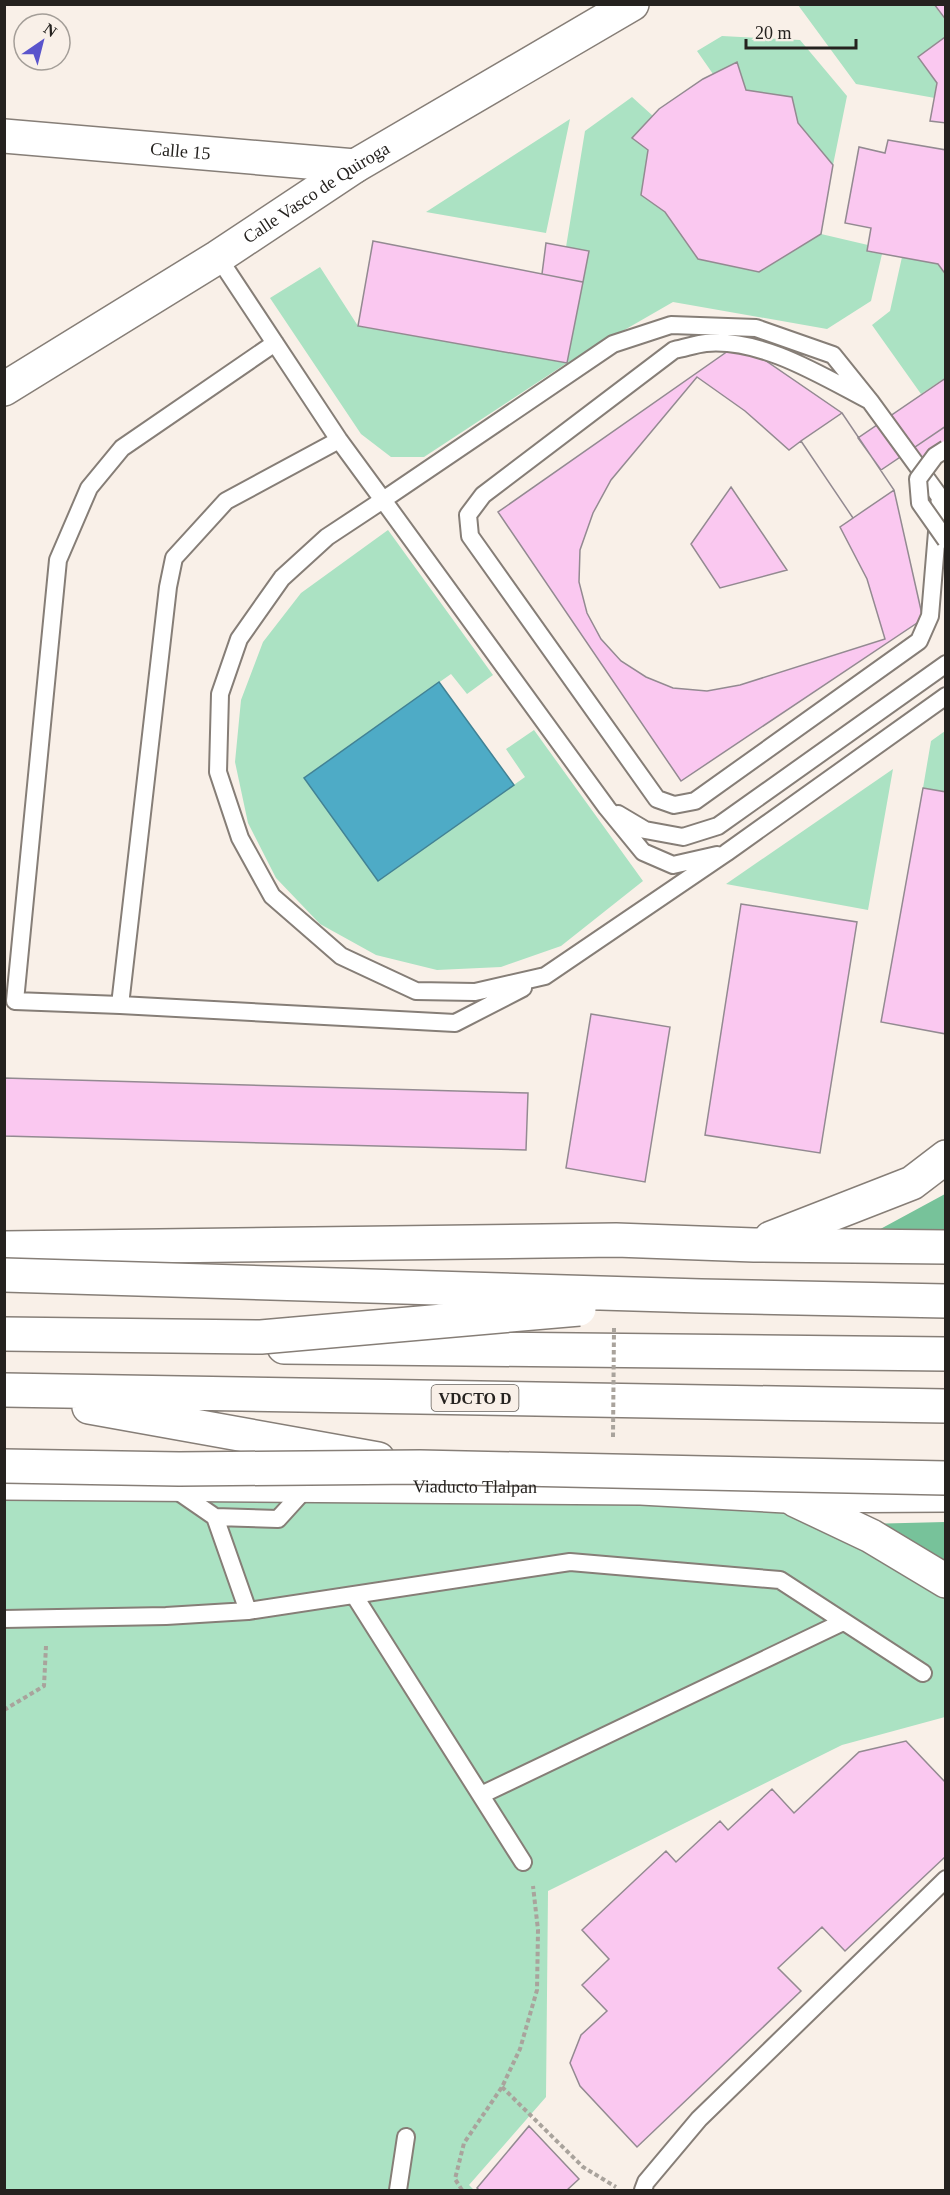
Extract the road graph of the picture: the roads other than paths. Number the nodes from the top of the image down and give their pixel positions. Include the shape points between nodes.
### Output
1 (633, 4) edge
2 (4, 136) edge
3 (355, 166) junction
4 (218, 257) junction
5 (275, 343) junction
6 (4, 389) edge
7 (870, 401) junction
8 (339, 440) junction
9 (945, 449) edge
10 (383, 500) junction
11 (943, 501) edge
12 (945, 540) edge
13 (945, 664) edge
14 (945, 696) edge
15 (607, 808) junction
16 (726, 853) junction
17 (545, 976) junction
18 (120, 1005) junction
19 (945, 1158) edge
20 (754, 1245) junction
21 (945, 1247) edge
22 (4, 1248) edge
23 (4, 1275) edge
24 (700, 1296) junction
25 (945, 1300) edge
26 (4, 1334) edge
27 (4, 1346) edge
28 (945, 1354) edge
29 (4, 1391) edge
30 (945, 1406) edge
31 (4, 1466) edge
32 (420, 1467) junction
33 (945, 1478) edge
34 (4, 1483) edge
35 (167, 1485) junction
36 (308, 1486) junction
37 (945, 1495) edge
38 (786, 1496) junction
39 (214, 1517) junction
40 (945, 1581) edge
41 (354, 1595) junction
42 (248, 1611) junction
43 (4, 1619) edge
44 (843, 1622) junction
45 (923, 1673) dead end
46 (481, 1795) junction
47 (523, 1862) road end
48 (945, 1880) edge
49 (406, 2138) dead end
50 (398, 2190) edge
51 (643, 2190) edge

1 - 3 main road, Calle Vasco de Quiroga
2 - 3 main road, Calle 15
3 - 4 main road, Calle Vasco de Quiroga
4 - 5 lane
4 - 6 main road, Calle Vasco de Quiroga
5 - 8 lane
5 - 18 lane via 122,448 89,488 58,560 15,1001
7 - 10 lane via 833,355 756,328 671,324 612,344
7 - 11 lane
7 - 11 lane via 755,347 707,343 674,350 483,495 468,515 470,536 657,799 674,805 695,801 919,641 930,616
8 - 10 lane
8 - 18 lane via 226,501 174,558
9 - 12 lane, bridge via 918,479 920,503
10 - 15 lane
10 - 17 lane via 327,537 282,578 239,639 220,693 218,772 240,838 272,896 341,956 416,991 475,992
13 - 15 lane via 718,826 683,837 645,830
14 - 16 lane
15 - 16 lane via 644,852 673,865
16 - 17 lane
17 - 18 lane via 455,1023
19 - 20 main road via 912,1184
20 - 21 main road
20 - 22 main road via 616,1240
23 - 24 main road, bridge
24 - 25 main road, bridge
24 - 26 main road, bridge via 261,1337
27 - 28 main road
29 - 30 main road, VDCTO D
29 - 32 main road, bridge
31 - 32 main road, bridge
32 - 33 main road, bridge
34 - 35 main road, Viaducto Tlalpan
35 - 36 main road, Viaducto Tlalpan
35 - 39 lane
36 - 38 main road, Viaducto Tlalpan via 642,1488
36 - 39 lane via 278,1519
37 - 38 main road, Viaducto Tlalpan
38 - 40 main road via 871,1536
39 - 42 lane
41 - 42 lane
41 - 44 lane via 570,1562 780,1580
41 - 46 lane
42 - 43 lane
44 - 45 lane
44 - 46 lane
46 - 47 lane
48 - 51 lane via 699,2118
49 - 50 lane

